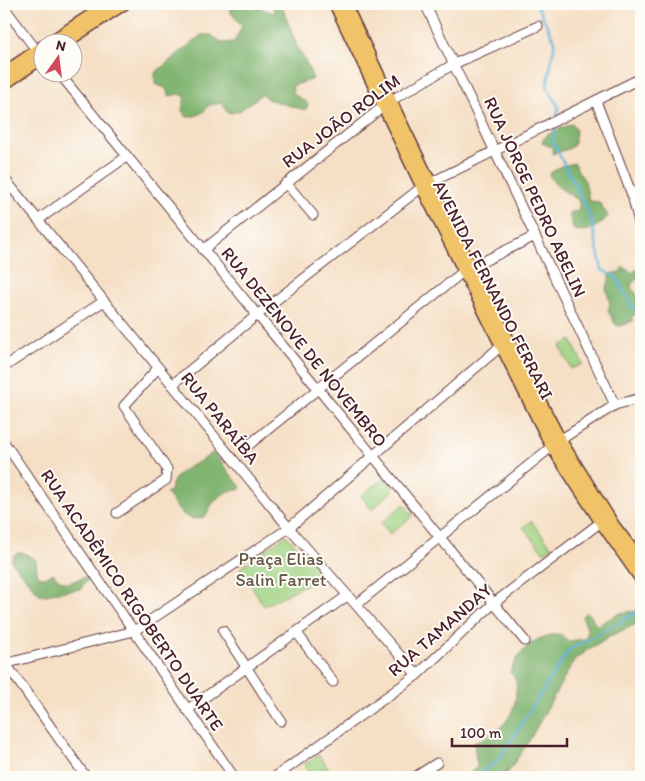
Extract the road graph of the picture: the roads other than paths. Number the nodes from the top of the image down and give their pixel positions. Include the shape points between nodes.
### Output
1 (7, 4) edge
2 (108, 4) edge
3 (124, 4) edge
4 (335, 4) edge
5 (345, 4) edge
6 (425, 4) edge
7 (4, 8) edge
8 (538, 26) dead end
9 (65, 32) edge
10 (81, 32) edge
11 (32, 41) edge
12 (32, 57) edge
13 (32, 60) edge
14 (454, 64) junction
15 (4, 73) edge
16 (641, 78) edge
17 (66, 82) edge
18 (4, 84) edge
19 (596, 100) junction
20 (387, 104) junction
21 (495, 151) junction
22 (126, 156) junction
23 (4, 178) edge
24 (286, 183) junction
25 (427, 185) junction
26 (641, 192) edge
27 (632, 195) junction
28 (313, 215) dead end
29 (38, 220) junction
30 (641, 230) edge
31 (535, 236) junction
32 (203, 250) junction
33 (468, 269) junction
34 (104, 301) junction
35 (257, 315) junction
36 (502, 346) junction
37 (4, 368) edge
38 (158, 368) junction
39 (172, 385) junction
40 (318, 389) junction
41 (641, 398) edge
42 (615, 405) junction
43 (4, 442) edge
44 (556, 443) junction
45 (245, 448) dead end
46 (373, 456) junction
47 (117, 513) dead end
48 (601, 522) junction
49 (288, 528) junction
50 (440, 537) junction
51 (641, 561) edge
52 (641, 579) edge
53 (347, 596) junction
54 (494, 603) junction
55 (356, 605) junction
56 (134, 631) junction
57 (223, 631) dead end
58 (297, 633) junction
59 (525, 641) dead end
60 (4, 663) edge
61 (246, 668) junction
62 (416, 676) junction
63 (333, 682) dead end
64 (187, 710) junction
65 (282, 721) dead end
66 (437, 763) dead end
67 (86, 777) edge
68 (234, 777) edge
69 (275, 777) edge
70 (416, 777) edge

1 - 7 street
2 - 9 main road
3 - 10 main road
4 - 20 main road, AVENIDA FERNANDO FERRARI
5 - 20 main road, AVENIDA FERNANDO FERRARI
6 - 14 street, RUA JORGE PEDRO ABELIN
7 - 11 street
8 - 14 street, RUA JOÃO ROLIM
12 - 15 main road
13 - 18 main road
14 - 20 street, RUA JOÃO ROLIM
14 - 21 street, RUA JORGE PEDRO ABELIN
16 - 19 street
17 - 22 street, RUA DEZENOVE DE NOVEMBRO
19 - 21 street
19 - 27 street
20 - 24 street, RUA JOÃO ROLIM
20 - 25 main road, AVENIDA FERNANDO FERRARI
21 - 25 street
21 - 31 street, RUA JORGE PEDRO ABELIN
22 - 29 street
22 - 32 street, RUA DEZENOVE DE NOVEMBRO
23 - 29 street, RUA PARAÍBA
24 - 28 street
24 - 32 street, RUA JOÃO ROLIM
25 - 33 main road, AVENIDA FERNANDO FERRARI
25 - 35 street
26 - 27 street
27 - 30 street
29 - 34 street, RUA PARAÍBA
31 - 33 street
31 - 42 street, RUA JORGE PEDRO ABELIN
32 - 35 street, RUA DEZENOVE DE NOVEMBRO
33 - 36 main road, AVENIDA FERNANDO FERRARI
33 - 40 street
33 - 44 main road, AVENIDA FERNANDO FERRARI
34 - 37 street
34 - 38 street, RUA PARAÍBA
35 - 39 street
35 - 40 street, RUA DEZENOVE DE NOVEMBRO
36 - 44 main road, AVENIDA FERNANDO FERRARI
36 - 46 street
38 - 39 street, RUA PARAÍBA
38 - 47 street via 124,406 167,468 166,480
39 - 49 street, RUA PARAÍBA
40 - 45 street
40 - 46 street, RUA DEZENOVE DE NOVEMBRO
41 - 42 street
42 - 44 street
43 - 56 street, RUA ACADÊMICO RIGOBERTO DUARTE
44 - 48 main road, AVENIDA FERNANDO FERRARI
44 - 50 street
44 - 51 main road, AVENIDA FERNANDO FERRARI
46 - 49 street
46 - 50 street, RUA DEZENOVE DE NOVEMBRO
48 - 52 main road, AVENIDA FERNANDO FERRARI
48 - 54 street, RUA TAMANDAY
49 - 53 street, RUA PARAÍBA
49 - 56 street
50 - 54 street, RUA DEZENOVE DE NOVEMBRO
50 - 55 street
53 - 55 street, RUA PARAÍBA
53 - 58 street
54 - 59 street, RUA DEZENOVE DE NOVEMBRO
54 - 62 street, RUA TAMANDAY
55 - 62 street, RUA PARAÍBA
56 - 60 street
56 - 64 street, RUA ACADÊMICO RIGOBERTO DUARTE
57 - 61 street
58 - 61 street
58 - 63 street
60 - 67 street
61 - 64 street
61 - 65 street
62 - 69 street, RUA TAMANDAY
64 - 68 street, RUA ACADÊMICO RIGOBERTO DUARTE
66 - 70 street

